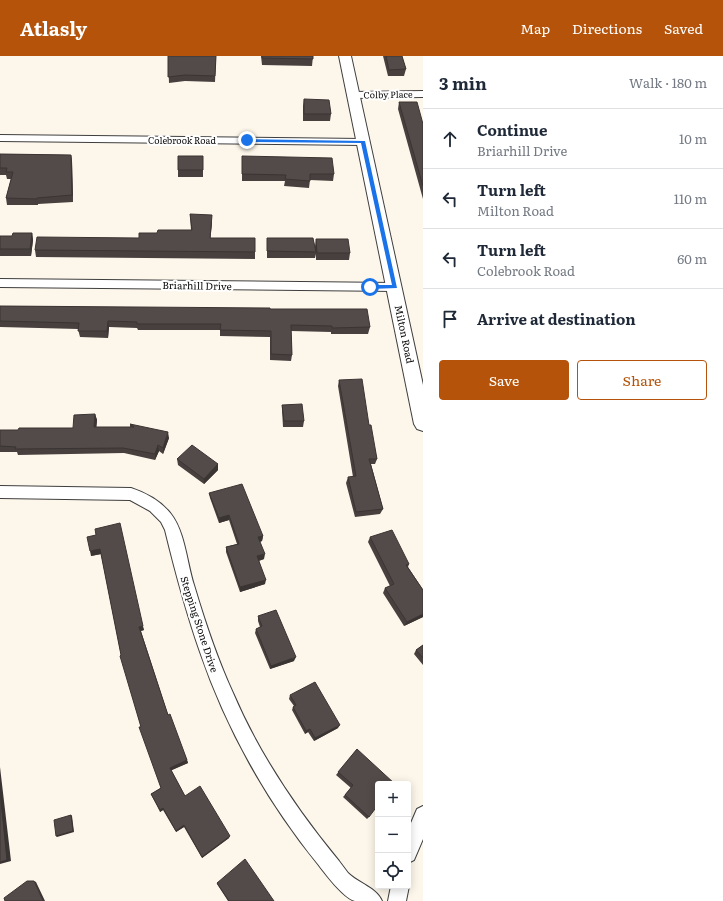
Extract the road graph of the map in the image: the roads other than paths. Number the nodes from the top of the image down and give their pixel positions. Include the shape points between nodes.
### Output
1 (345, 56) edge
2 (423, 94) edge
3 (353, 95) junction
4 (0, 138) edge
5 (363, 142) junction
6 (0, 282) edge
7 (395, 287) junction
8 (423, 424) edge
9 (0, 492) edge
10 (423, 815) edge
11 (408, 853) edge
12 (399, 889) edge
13 (373, 901) edge
14 (397, 901) edge

1 - 3 street, Milton Road
2 - 3 street, Colby Place
3 - 5 street, Milton Road
4 - 5 street, Colebrook Road
5 - 7 street, Milton Road
6 - 7 street, Briarhill Drive
7 - 8 street, Milton Road
9 - 13 street, Stepping Stone Drive via 131,494 155,507 166,518 172,529 186,585 208,653 227,700 259,763 309,839 342,880
10 - 11 street
12 - 14 street

